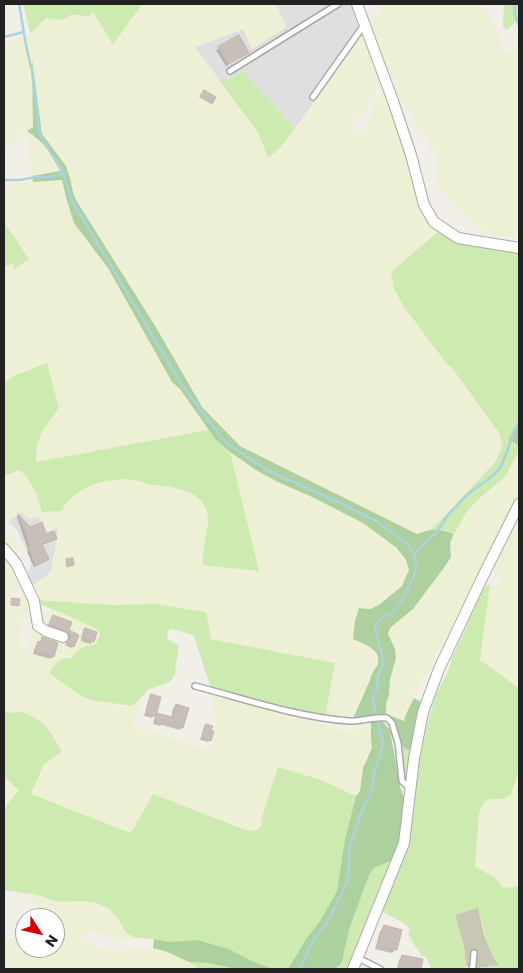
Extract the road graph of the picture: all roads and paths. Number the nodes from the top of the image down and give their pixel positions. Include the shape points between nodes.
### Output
1 (338, 4) edge
2 (357, 4) edge
3 (365, 24) junction
4 (230, 71) dead end
5 (313, 97) dead end
6 (519, 248) edge
7 (519, 504) edge
8 (4, 549) edge
9 (63, 637) dead end
10 (195, 686) dead end
11 (411, 790) junction
12 (474, 953) dead end
13 (358, 958) junction
14 (353, 969) edge
15 (380, 969) edge
16 (472, 969) edge

1 - 4 lane
2 - 3 street
3 - 5 lane
3 - 6 street via 412,155 424,205 434,222 458,238
7 - 11 street via 439,669 423,712
8 - 9 street via 16,563 34,601 38,626
10 - 11 lane via 301,714 351,721 387,718 398,743 402,781
11 - 13 street via 404,843
12 - 16 lane
13 - 14 street
13 - 15 lane

